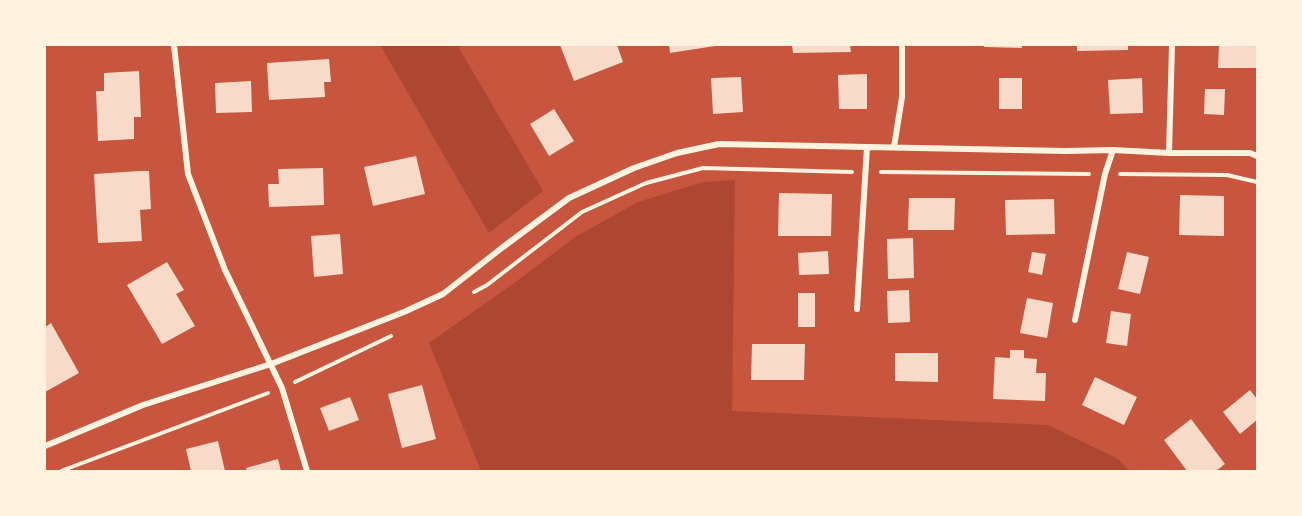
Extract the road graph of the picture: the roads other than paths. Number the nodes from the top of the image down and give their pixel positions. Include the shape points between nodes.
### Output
1 (174, 45) edge
2 (902, 45) edge
3 (1172, 45) edge
4 (867, 147) junction
5 (894, 147) junction
6 (1113, 150) junction
7 (1169, 153) junction
8 (1257, 156) edge
9 (857, 309) dead end
10 (1075, 320) dead end
11 (271, 364) junction
12 (45, 446) edge
13 (306, 471) edge

1 - 11 street via 188,174 225,270
2 - 5 street via 902,98
3 - 7 street
4 - 5 street
4 - 9 street
4 - 11 street via 719,144 634,168 569,198 443,294
5 - 6 street
6 - 7 street
6 - 10 street
7 - 8 street
11 - 12 street via 143,405
11 - 13 street

